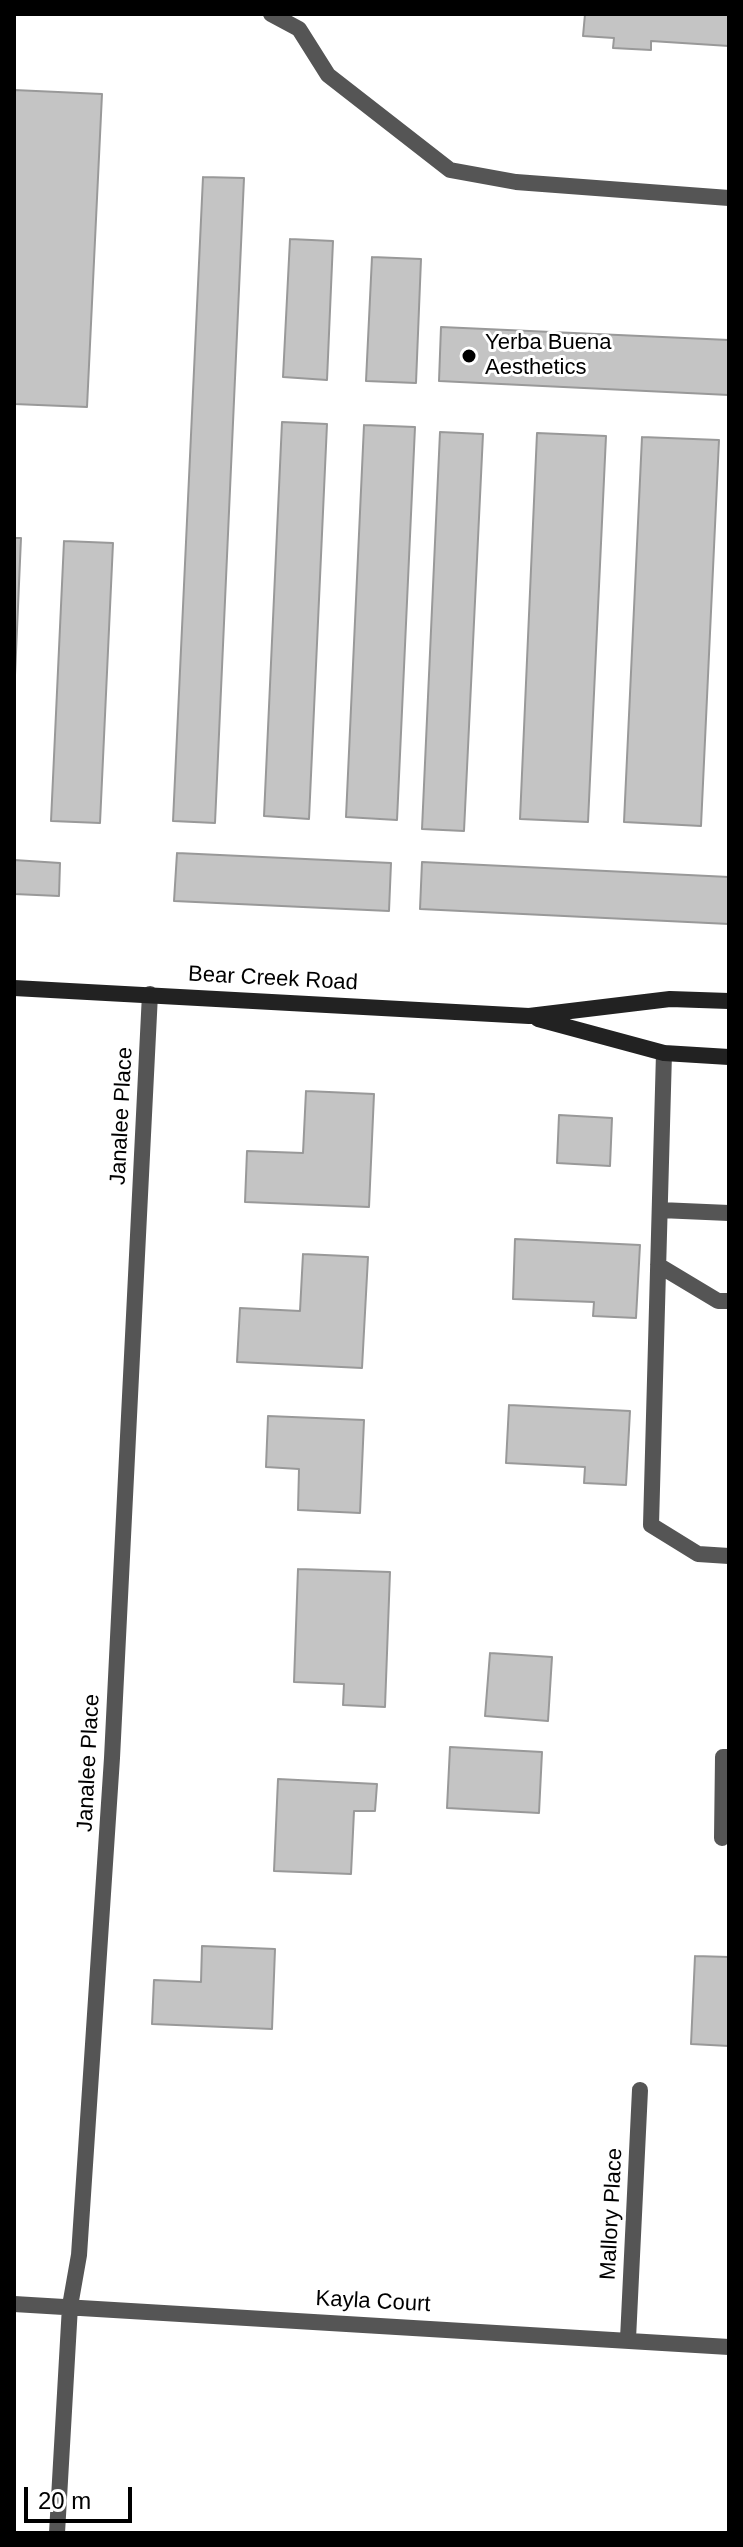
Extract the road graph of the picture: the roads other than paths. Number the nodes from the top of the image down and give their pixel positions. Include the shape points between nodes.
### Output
1 (271, 14) edge
2 (729, 198) edge
3 (14, 988) edge
4 (150, 994) junction
5 (729, 1001) edge
6 (529, 1016) junction
7 (664, 1053) junction
8 (729, 1057) edge
9 (660, 1210) junction
10 (729, 1213) edge
11 (658, 1265) junction
12 (729, 1301) edge
13 (729, 1556) edge
14 (729, 1757) edge
15 (722, 1838) dead end
16 (640, 2090) dead end
17 (14, 2304) edge
18 (70, 2306) junction
19 (628, 2339) junction
20 (729, 2347) edge
21 (57, 2533) edge

1 - 2 street via 299,29 328,75 450,170 516,182
3 - 4 street, Bear Creek Road
4 - 6 street, Bear Creek Road
4 - 18 street, Janalee Place via 112,1758 79,2255
5 - 6 street, Bear Creek Road via 670,999
6 - 7 street, Bear Creek Road
7 - 8 street, Bear Creek Road
7 - 9 street
9 - 10 street
9 - 11 street
11 - 12 street via 718,1301
11 - 13 street via 651,1525 698,1554
14 - 15 street via 723,1757
16 - 19 street, Mallory Place
17 - 18 street, Kayla Court
18 - 19 street, Kayla Court
18 - 21 street, Janalee Place
19 - 20 street, Kayla Court

